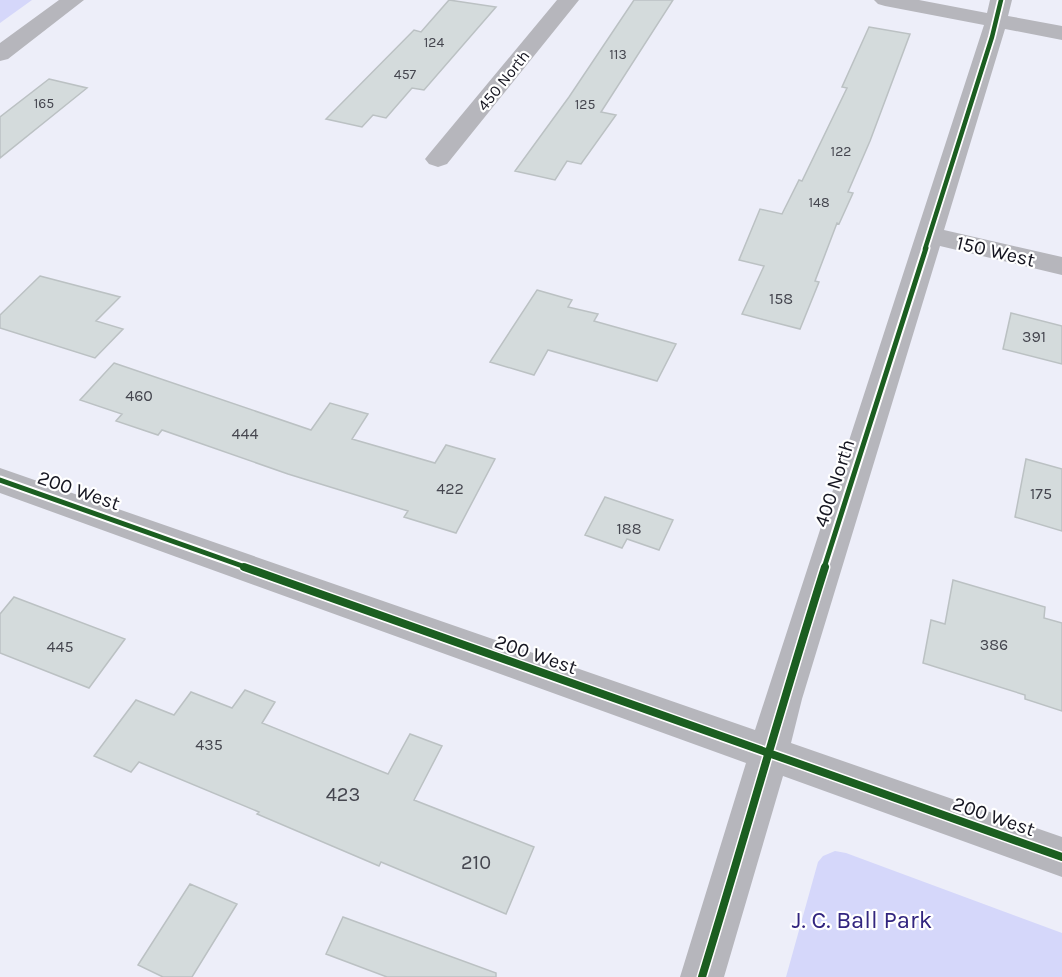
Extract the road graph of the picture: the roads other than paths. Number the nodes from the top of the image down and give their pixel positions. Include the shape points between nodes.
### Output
1 (74, 0) edge
2 (568, 0) edge
3 (885, 0) edge
4 (998, 10) edge
5 (1062, 33) edge
6 (0, 54) edge
7 (438, 159) dead end
8 (929, 235) junction
9 (1062, 266) edge
10 (0, 480) edge
11 (768, 753) junction
12 (1062, 857) edge
13 (702, 977) edge

1 - 6 street
2 - 7 street, 450 North
3 - 4 street
4 - 5 street
4 - 8 street, 400 North
8 - 9 street, 150 West
8 - 11 street, 400 North
10 - 11 street, 200 West
11 - 12 street, 200 West
11 - 13 street, 400 North

